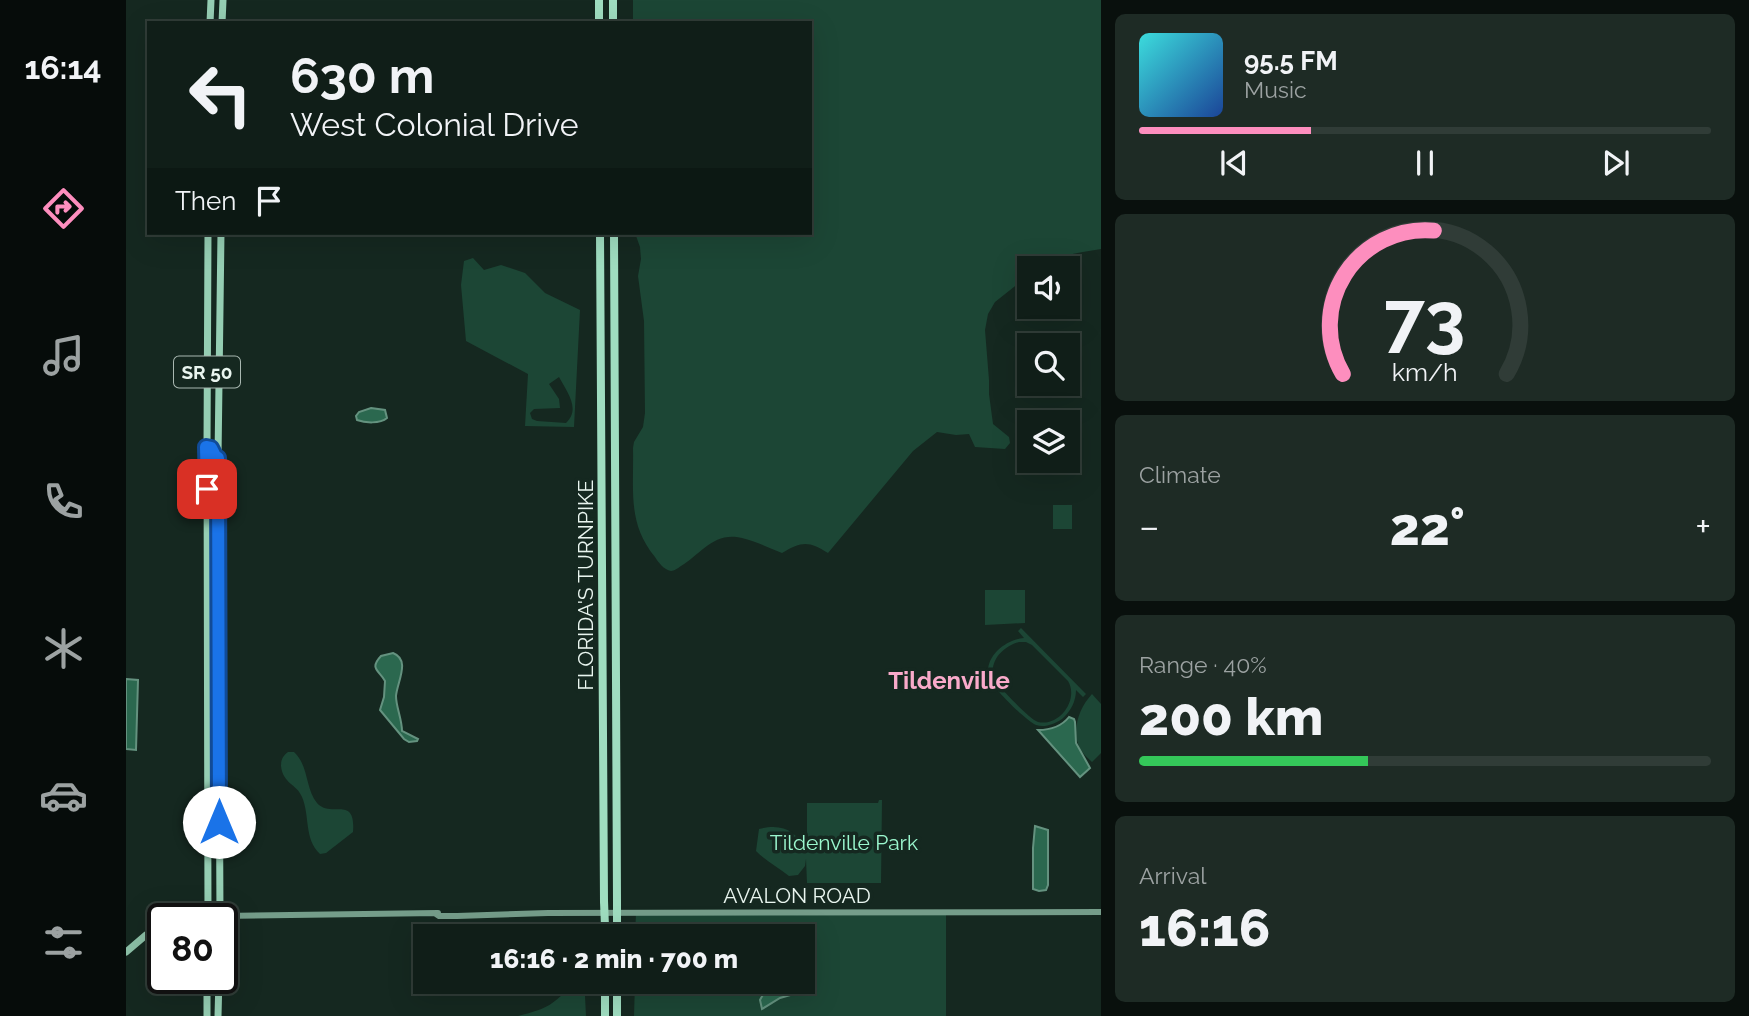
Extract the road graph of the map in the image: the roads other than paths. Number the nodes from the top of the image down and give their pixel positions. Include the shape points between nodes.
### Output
1 (211, 0) edge
2 (223, 0) edge
3 (599, 0) edge
4 (613, 0) edge
5 (210, 21) edge
6 (222, 21) edge
7 (599, 21) edge
8 (613, 21) edge
9 (208, 235) edge
10 (219, 235) edge
11 (600, 235) edge
12 (614, 235) edge
13 (207, 379) junction
14 (219, 421) junction
15 (206, 447) junction
16 (218, 458) junction
17 (206, 664) junction
18 (206, 683) junction
19 (218, 686) junction
20 (219, 724) junction
21 (208, 903) edge
22 (220, 903) edge
23 (1101, 912) edge
24 (238, 917) edge
25 (605, 924) edge
26 (617, 924) edge
27 (147, 934) edge
28 (126, 952) edge
29 (207, 994) edge
30 (219, 994) edge
31 (605, 994) edge
32 (617, 994) edge
33 (207, 1016) edge
34 (218, 1016) edge
35 (605, 1016) edge
36 (617, 1016) edge

1 - 5 highway
2 - 6 highway
3 - 7 highway
4 - 8 highway
9 - 13 highway, SR 50
10 - 14 highway, SR 50
11 - 25 highway, FLORIDA'S TURNPIKE, bridge
12 - 26 highway, FLORIDA'S TURNPIKE, bridge
13 - 14 highway via 212,415
13 - 15 highway, SR 50
14 - 16 highway, SR 50
15 - 16 highway
15 - 17 highway, SR 50
16 - 19 highway, SR 50
17 - 18 highway, SR 50
17 - 19 highway
18 - 20 highway via 214,693
18 - 21 highway, SR 50
19 - 20 highway, SR 50
20 - 22 highway, SR 50
23 - 24 main road, AVALON ROAD
27 - 28 main road
29 - 33 highway
30 - 34 highway
31 - 35 highway
32 - 36 highway

